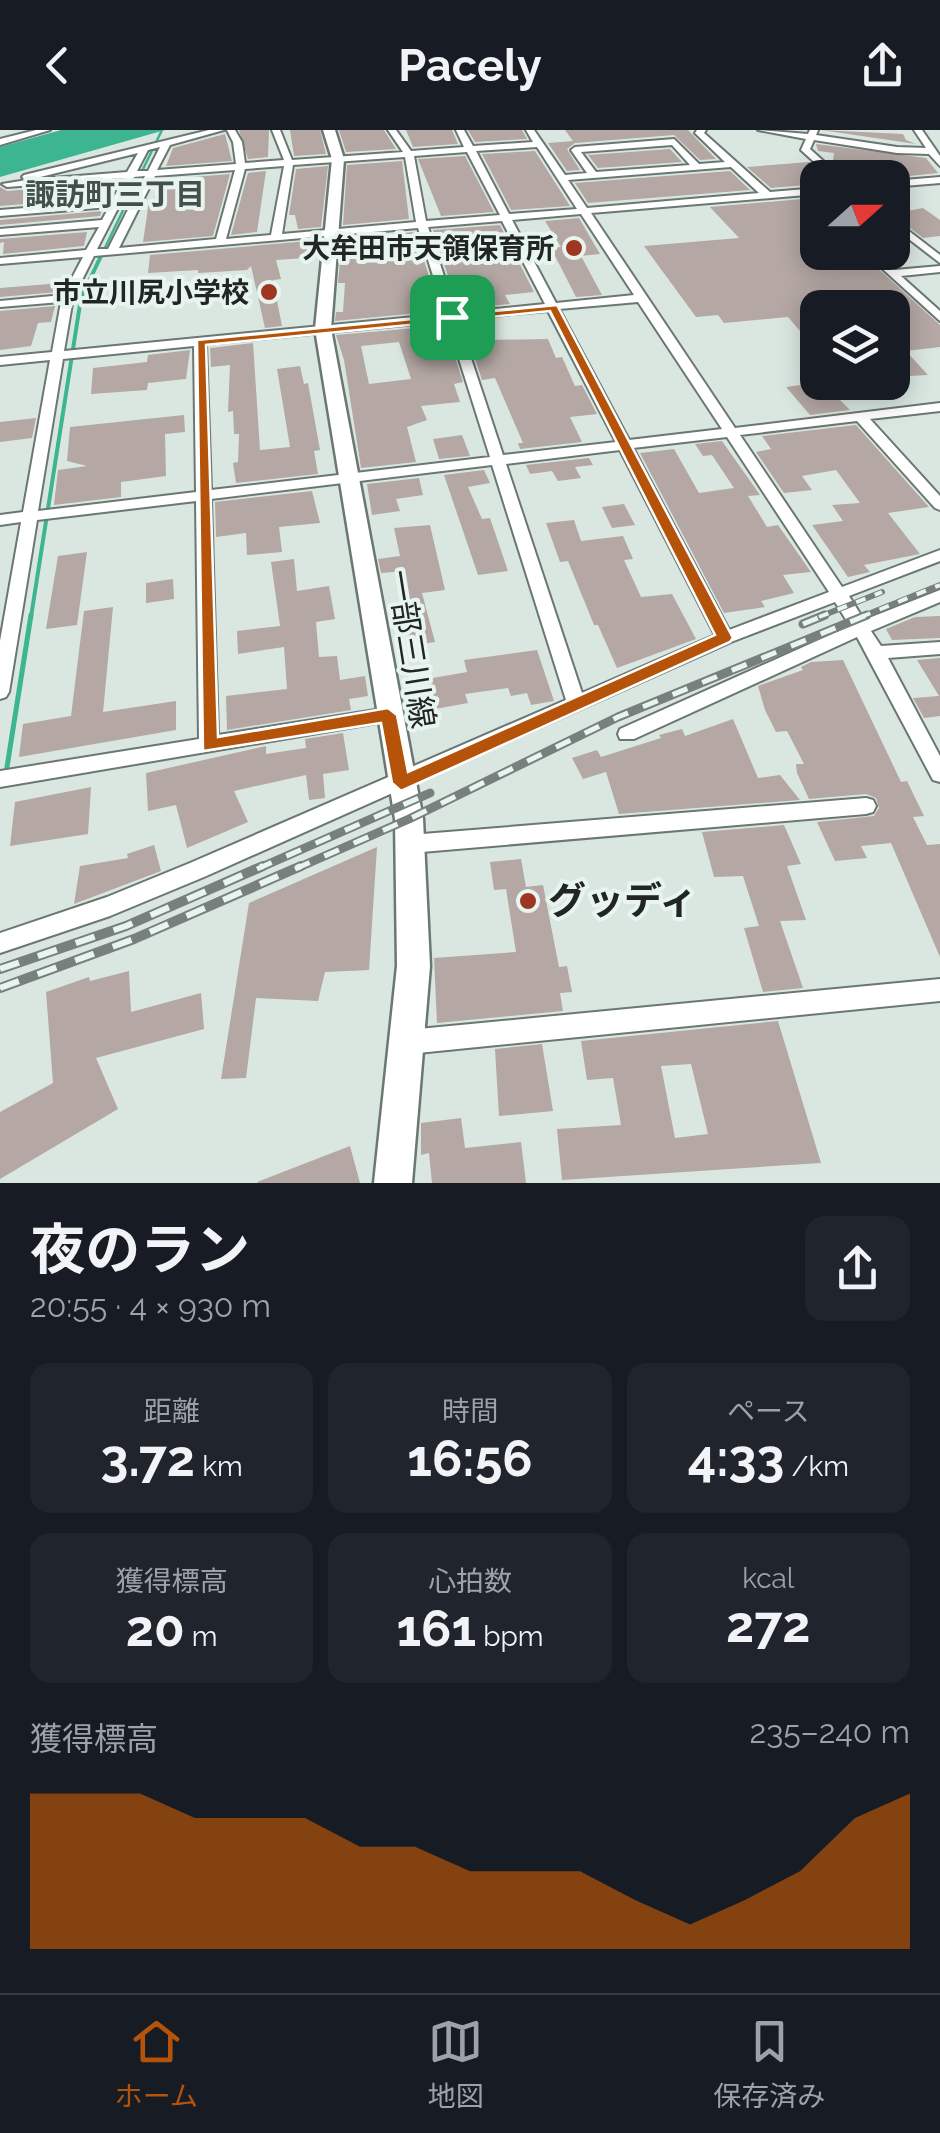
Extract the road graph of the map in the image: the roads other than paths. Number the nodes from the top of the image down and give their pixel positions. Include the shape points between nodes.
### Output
1 (16, 130) edge
2 (46, 130) edge
3 (220, 130) edge
4 (231, 130) edge
5 (276, 130) edge
6 (329, 130) edge
7 (392, 130) edge
8 (460, 130) edge
9 (530, 130) edge
10 (702, 130) edge
11 (762, 130) edge
12 (918, 130) edge
13 (0, 134) edge
14 (812, 134) edge
15 (0, 142) edge
16 (168, 142) junction
17 (539, 144) junction
18 (625, 146) junction
19 (145, 147) junction
20 (469, 149) junction
21 (932, 151) junction
22 (409, 154) junction
23 (338, 159) junction
24 (817, 160) edge
25 (289, 163) junction
26 (940, 163) edge
27 (733, 164) junction
28 (241, 167) junction
29 (697, 167) junction
30 (646, 172) junction
31 (153, 174) junction
32 (131, 175) junction
33 (594, 176) junction
34 (563, 178) junction
35 (940, 180) edge
36 (910, 182) edge
37 (3, 186) edge
38 (800, 192) edge
39 (767, 195) junction
40 (116, 204) junction
41 (586, 210) junction
42 (0, 213) edge
43 (504, 218) junction
44 (106, 223) junction
45 (422, 225) junction
46 (0, 232) edge
47 (334, 232) junction
48 (910, 236) edge
49 (276, 238) junction
50 (220, 242) junction
51 (112, 252) junction
52 (90, 253) junction
53 (940, 260) edge
54 (0, 261) edge
55 (940, 268) edge
56 (889, 270) edge
57 (892, 273) junction
58 (67, 298) junction
59 (642, 298) junction
60 (0, 304) edge
61 (554, 307) junction
62 (452, 317) junction
63 (940, 317) edge
64 (323, 329) junction
65 (200, 342) junction
66 (58, 355) junction
67 (0, 361) edge
68 (940, 407) edge
69 (862, 417) junction
70 (731, 432) junction
71 (622, 445) junction
72 (497, 460) junction
73 (350, 479) junction
74 (204, 496) junction
75 (940, 505) edge
76 (32, 516) junction
77 (0, 520) edge
78 (940, 556) edge
79 (838, 592) junction
80 (940, 596) edge
81 (860, 626) junction
82 (6, 630) edge
83 (725, 638) junction
84 (940, 648) edge
85 (876, 652) junction
86 (0, 692) edge
87 (578, 704) junction
88 (388, 715) junction
89 (627, 734) dead end
90 (209, 746) junction
91 (940, 774) edge
92 (0, 779) edge
93 (401, 783) junction
94 (866, 806) dead end
95 (410, 844) junction
96 (0, 943) edge
97 (940, 990) edge
98 (408, 1042) junction
99 (392, 1183) edge

1 - 13 street
2 - 15 street
3 - 16 street
4 - 28 street
5 - 25 street
6 - 23 main road, 一部三川線
7 - 22 street
8 - 20 street
9 - 17 street
10 - 27 street
11 - 14 street
12 - 21 street
14 - 21 street
14 - 24 street via 805,150
16 - 19 street
16 - 31 street
17 - 20 street
17 - 34 street
18 - 29 street via 674,142
18 - 30 street
18 - 33 street via 575,150
19 - 32 street
19 - 37 street
20 - 22 street
20 - 43 street
21 - 26 street
22 - 23 street
22 - 45 street
23 - 25 street
23 - 47 main road, 一部三川線
25 - 28 street
25 - 49 street
27 - 29 street
27 - 39 street
28 - 31 street
28 - 50 street
29 - 30 street
30 - 33 street
31 - 32 street
31 - 51 street
32 - 37 street
32 - 40 street
33 - 34 street
34 - 41 street
35 - 36 street
38 - 39 street
39 - 41 street
40 - 42 street
40 - 44 street
41 - 43 street
41 - 59 street
43 - 45 street
43 - 61 street
44 - 46 street
44 - 52 street
45 - 47 street
45 - 62 street
47 - 49 street
47 - 64 main road, 一部三川線
48 - 53 street
49 - 50 street
50 - 51 street
51 - 52 street
52 - 54 street
52 - 58 street
55 - 57 street
56 - 57 street
57 - 63 street
58 - 60 street
58 - 66 street
59 - 61 street
59 - 70 street
61 - 62 street
61 - 71 street
62 - 64 street
62 - 72 street
64 - 65 street
64 - 73 main road, 一部三川線
65 - 66 street
65 - 74 street
66 - 67 street
66 - 76 street
68 - 69 street
69 - 70 street
69 - 75 street
70 - 71 street
70 - 79 street
71 - 72 street
71 - 83 street
72 - 73 street
72 - 87 street
73 - 74 street
73 - 88 main road, 一部三川線
74 - 76 street
74 - 90 street
76 - 77 street
76 - 82 street
78 - 79 street
79 - 81 street
79 - 83 street
80 - 81 street
81 - 85 street
81 - 89 street
82 - 86 street
83 - 87 street
84 - 85 street
85 - 91 street
87 - 93 street
88 - 90 street
88 - 93 main road, 一部三川線
90 - 92 street
93 - 95 main road, 一部三川線
93 - 96 street via 110,906
94 - 95 street
95 - 98 main road, 一部三川線
97 - 98 street
98 - 99 main road, 一部三川線

